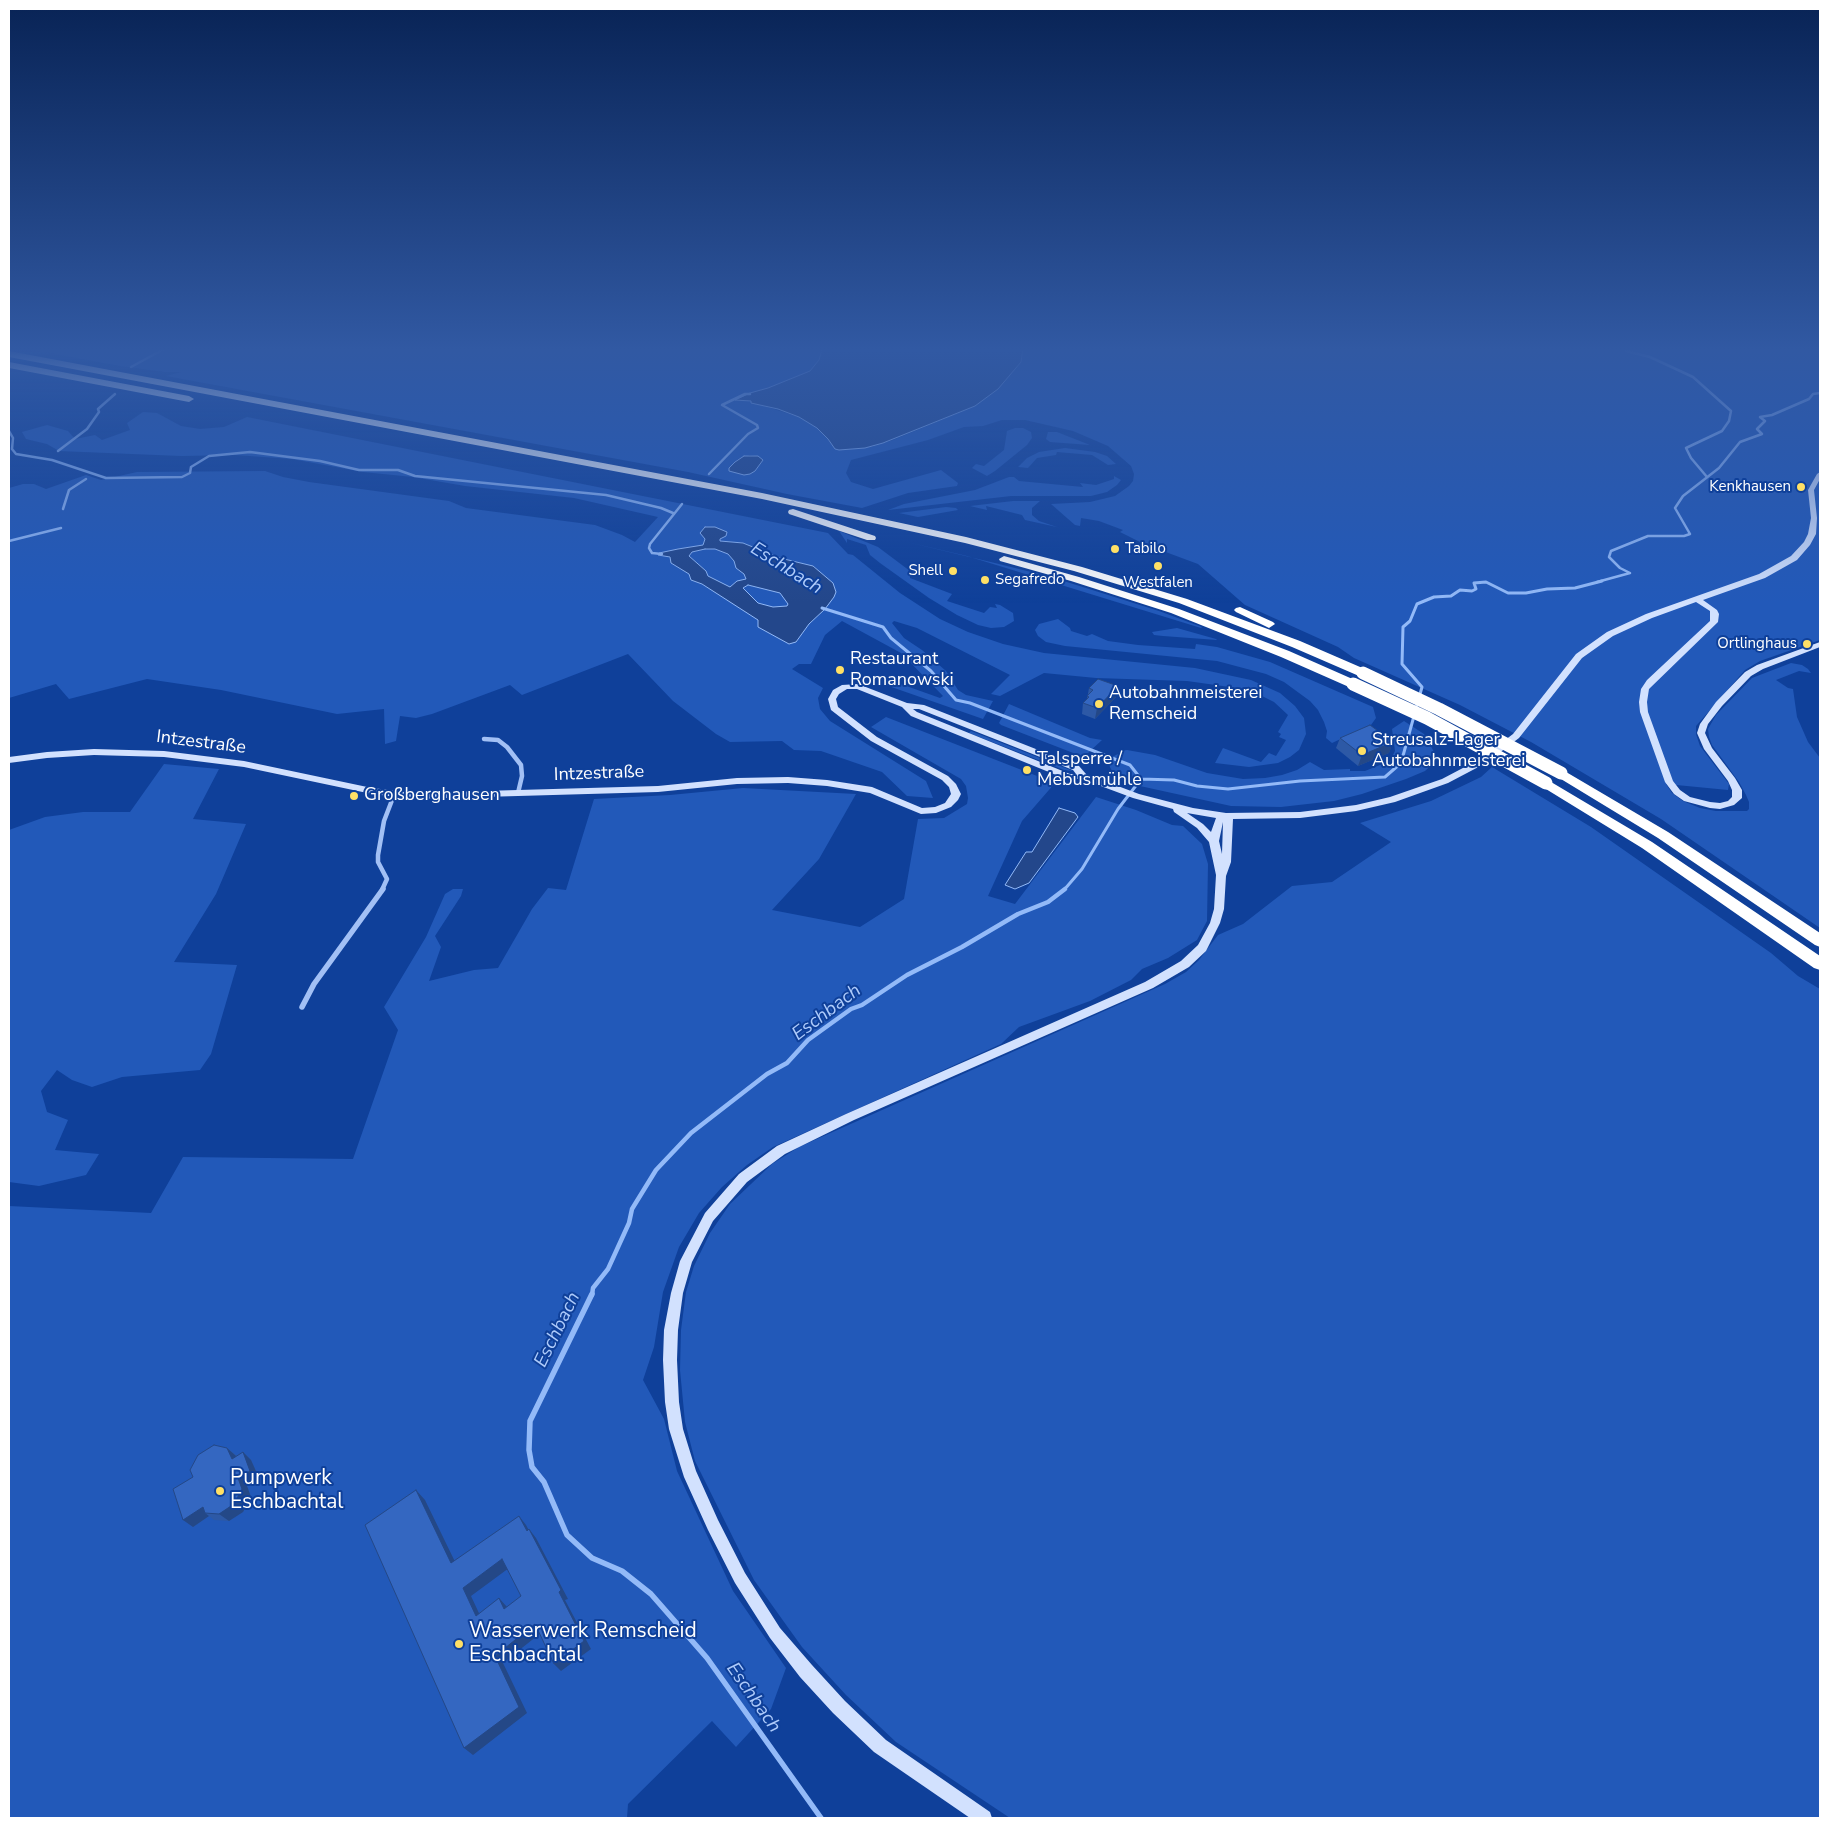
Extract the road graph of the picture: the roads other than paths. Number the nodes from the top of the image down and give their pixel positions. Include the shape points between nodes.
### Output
1 (373, 432) edge
2 (408, 432) edge
3 (1820, 474) edge
4 (795, 508) junction
5 (879, 512) dead end
6 (871, 538) dead end
7 (1697, 599) junction
8 (1240, 610) dead end
9 (1820, 644) edge
10 (1251, 650) dead end
11 (1363, 673) junction
12 (1353, 684) junction
13 (484, 739) dead end
14 (9, 760) edge
15 (518, 793) junction
16 (394, 795) junction
17 (1172, 807) junction
18 (1225, 816) junction
19 (1214, 841) junction
20 (1222, 876) junction
21 (1820, 941) edge
22 (1820, 964) edge
23 (302, 1007) dead end
24 (984, 1818) edge

1 - 4 highway
2 - 4 highway
3 - 7 main road via 1811,490 1813,530 1800,552 1768,573
4 - 5 highway via 836,506
4 - 6 highway
4 - 11 highway via 975,542 1107,577 1239,622
4 - 12 highway via 1110,590 1231,632
7 - 9 main road via 1713,610 1714,622 1650,682 1643,702 1669,782 1687,799 1720,806 1737,798 1732,780 1708,749 1701,733 1719,704 1748,674
7 - 18 main road via 1638,620 1592,646 1568,668 1516,736 1483,761 1445,782 1356,808 1300,815
8 - 11 highway via 1348,660
10 - 12 highway via 1330,681
11 - 21 highway, bridge via 1439,708 1561,773 1663,835
12 - 22 highway, bridge via 1427,718 1546,783 1647,845
13 - 15 street via 498,740 521,765
14 - 16 main road, Intzestraße via 47,754 156,753 253,766
15 - 16 main road, Intzestraße
15 - 17 main road, Intzestraße via 658,789 736,781 788,780 872,790 921,811 945,808 955,798 956,791 951,783 874,739 838,712 832,702 838,690 852,686 863,687 954,732 1069,777 1083,776
16 - 23 street via 384,821 378,855 386,884 314,984
17 - 18 main road
17 - 19 main road via 1200,826
18 - 19 main road via 1216,827
18 - 20 main road via 1226,862
19 - 20 main road
20 - 24 main road via 1214,926 1202,948 1172,973 818,1132 781,1150 755,1168 727,1194 709,1217 686,1262 677,1293 670,1360 676,1429 689,1472 740,1578 775,1633 839,1708 892,1755

